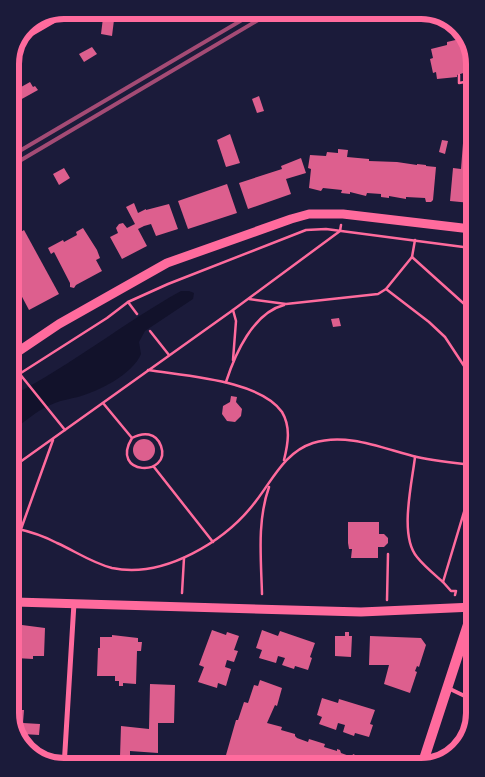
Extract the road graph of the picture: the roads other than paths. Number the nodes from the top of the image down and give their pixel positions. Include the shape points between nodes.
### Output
1 (466, 228) edge
2 (19, 351) edge
3 (19, 602) edge
4 (74, 603) junction
5 (466, 606) edge
6 (466, 630) edge
7 (447, 687) junction
8 (466, 696) edge
9 (65, 758) edge
10 (424, 758) edge

1 - 2 street via 309,214 167,263 59,324
3 - 4 street
4 - 5 street via 361,612
4 - 9 street
6 - 7 main road
7 - 8 lane
7 - 10 main road

